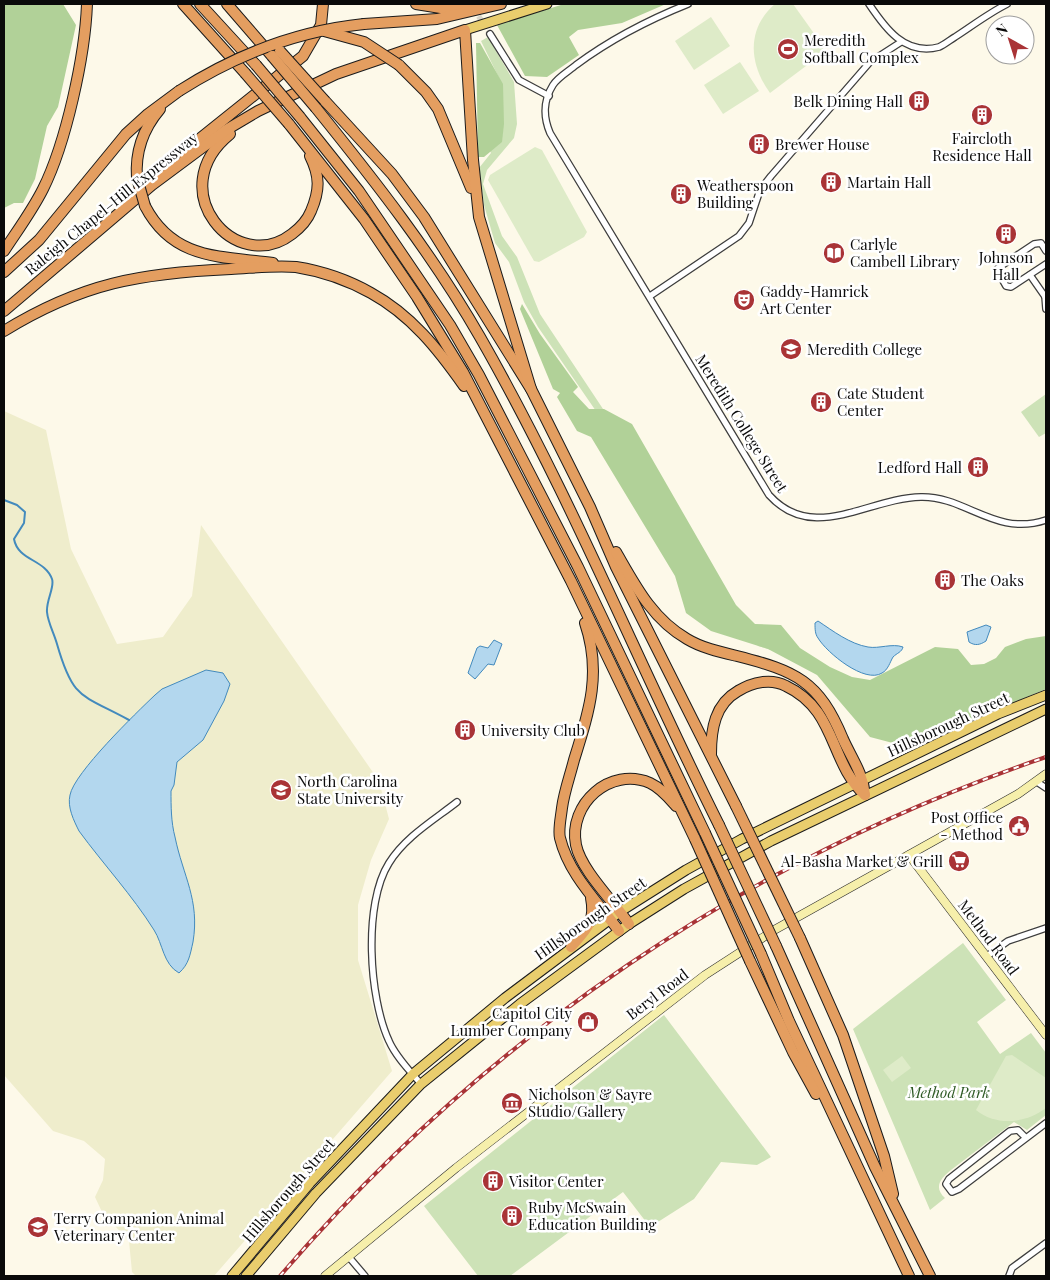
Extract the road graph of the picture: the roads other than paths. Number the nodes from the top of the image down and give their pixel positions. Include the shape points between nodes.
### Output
1 (87, 4) edge
2 (183, 4) edge
3 (200, 4) edge
4 (227, 4) edge
5 (323, 4) edge
6 (416, 4) edge
7 (490, 4) edge
8 (501, 4) edge
9 (546, 4) edge
10 (688, 4) edge
11 (869, 4) edge
12 (1007, 4) edge
13 (321, 30) junction
14 (464, 30) junction
15 (490, 34) tunnel mouth
16 (901, 42) junction
17 (276, 53) junction
18 (548, 96) junction
19 (258, 111) junction
20 (151, 115) junction
21 (296, 133) junction
22 (476, 200) junction
23 (4, 251) edge
24 (1046, 251) edge
25 (63, 261) junction
26 (1046, 264) edge
27 (295, 267) junction
28 (4, 272) edge
29 (1030, 274) junction
30 (650, 296) junction
31 (1046, 296) edge
32 (1046, 309) edge
33 (4, 311) edge
34 (4, 331) edge
35 (531, 389) junction
36 (482, 410) junction
37 (590, 507) junction
38 (1046, 520) edge
39 (571, 582) junction
40 (1046, 695) edge
41 (1046, 709) edge
42 (711, 758) junction
43 (1046, 774) edge
44 (863, 780) junction
45 (1037, 782) junction
46 (853, 784) junction
47 (1046, 788) edge
48 (865, 795) junction
49 (457, 802) dead end
50 (682, 812) junction
51 (909, 855) junction
52 (591, 897) junction
53 (621, 911) junction
54 (610, 919) junction
55 (629, 924) junction
56 (1046, 928) edge
57 (619, 931) junction
58 (571, 947) junction
59 (987, 956) junction
60 (1046, 1035) edge
61 (413, 1074) junction
62 (421, 1084) junction
63 (1046, 1122) edge
64 (1026, 1138) junction
65 (848, 1146) junction
66 (898, 1214) junction
67 (1046, 1243) edge
68 (348, 1256) junction
69 (232, 1276) edge
70 (246, 1276) edge
71 (325, 1276) edge
72 (365, 1276) edge
73 (909, 1276) edge
74 (930, 1276) edge
75 (1009, 1276) edge

1 - 23 highway via 80,57 60,147 43,190
2 - 21 highway, bridge
3 - 65 highway, bridge via 256,65 359,191 450,325 479,375 578,567 706,833
4 - 17 highway
5 - 25 highway via 321,25 303,56 160,172
6 - 7 highway via 447,9
8 - 13 highway, bridge via 437,19
9 - 14 main road, Raleigh Chapel–Hill Expressway
10 - 18 street, Meredith College Street via 628,31 582,60 553,85
11 - 16 street via 883,25
12 - 16 street via 939,47 921,48
13 - 20 highway, Raleigh Chapel–Hill Expressway, bridge via 277,42 218,67 179,91
13 - 22 highway, bridge via 364,42 399,65 426,92 453,140
14 - 19 highway, Raleigh Chapel–Hill Expressway via 336,74
14 - 22 highway
15 - 18 street via 519,80
16 - 30 street via 870,62 770,176 760,190 749,223 740,236
17 - 35 highway, bridge via 392,174 424,217
17 - 66 highway, bridge via 402,217 480,336 546,461 776,946
18 - 30 street, Meredith College Street via 544,118 550,133
19 - 21 highway via 217,147 202,178 203,198 211,218 234,239 251,244 287,238 310,215 319,179
19 - 25 highway, Raleigh Chapel–Hill Expressway via 187,157
20 - 27 highway, bridge via 136,158 137,178 150,216 170,238 195,252
20 - 28 highway, Raleigh Chapel–Hill Expressway via 106,156 39,240
21 - 36 highway via 358,211 407,282 443,337
22 - 35 highway via 485,244
24 - 29 street via 1041,243 1034,244 998,268 1006,286
25 - 33 highway, Raleigh Chapel–Hill Expressway
26 - 29 street
27 - 34 highway via 173,272 112,282 57,301
27 - 36 highway via 327,274 370,292 402,314 438,349
29 - 31 street
30 - 38 street, Meredith College Street via 769,495 789,512 802,517 825,518 900,499 923,497 946,500 997,521 1022,524
31 - 32 street
35 - 37 highway
36 - 39 highway
37 - 42 highway via 616,567
37 - 44 highway via 646,604 676,631 696,644 796,674 812,686 824,702
39 - 50 highway
39 - 52 highway via 590,638 595,683 564,796 560,837 568,859
40 - 44 main road, Hillsborough Street via 998,714
41 - 48 main road, Hillsborough Street
42 - 46 highway via 711,732 721,706 746,686 758,682 781,683 802,694 816,708
42 - 66 highway, bridge via 844,1035 884,1156
43 - 45 street, Beryl Road
44 - 46 main road, Hillsborough Street
44 - 48 highway
45 - 47 street
45 - 51 street, Beryl Road
46 - 48 highway
46 - 53 main road, Hillsborough Street via 719,851
48 - 55 main road, Hillsborough Street via 747,853
49 - 61 street via 400,849 388,864 378,886 371,925 380,1015 389,1042
50 - 53 highway via 650,783 627,779 602,786 581,808 574,829 576,847 587,868
50 - 65 highway, bridge via 793,1052
51 - 59 street, Method Road
51 - 68 street, Beryl Road via 776,929 693,983 470,1156
52 - 54 highway
52 - 58 highway via 594,913 585,931
53 - 54 main road, Hillsborough Street
53 - 55 highway
54 - 57 highway
54 - 58 main road, Hillsborough Street
55 - 57 main road, Hillsborough Street
56 - 59 street via 1008,941
57 - 62 main road, Hillsborough Street via 520,1004
58 - 61 main road, Hillsborough Street
59 - 60 street, Method Road
61 - 62 street
61 - 69 main road, Hillsborough Street via 310,1183
62 - 70 main road, Hillsborough Street via 323,1186
63 - 64 street
64 - 64 street via 959,1189 952,1192 948,1189 949,1179 1010,1131 1018,1130
65 - 73 highway
66 - 74 highway
67 - 75 street via 1012,1268
68 - 71 street, Beryl Road
68 - 72 street

